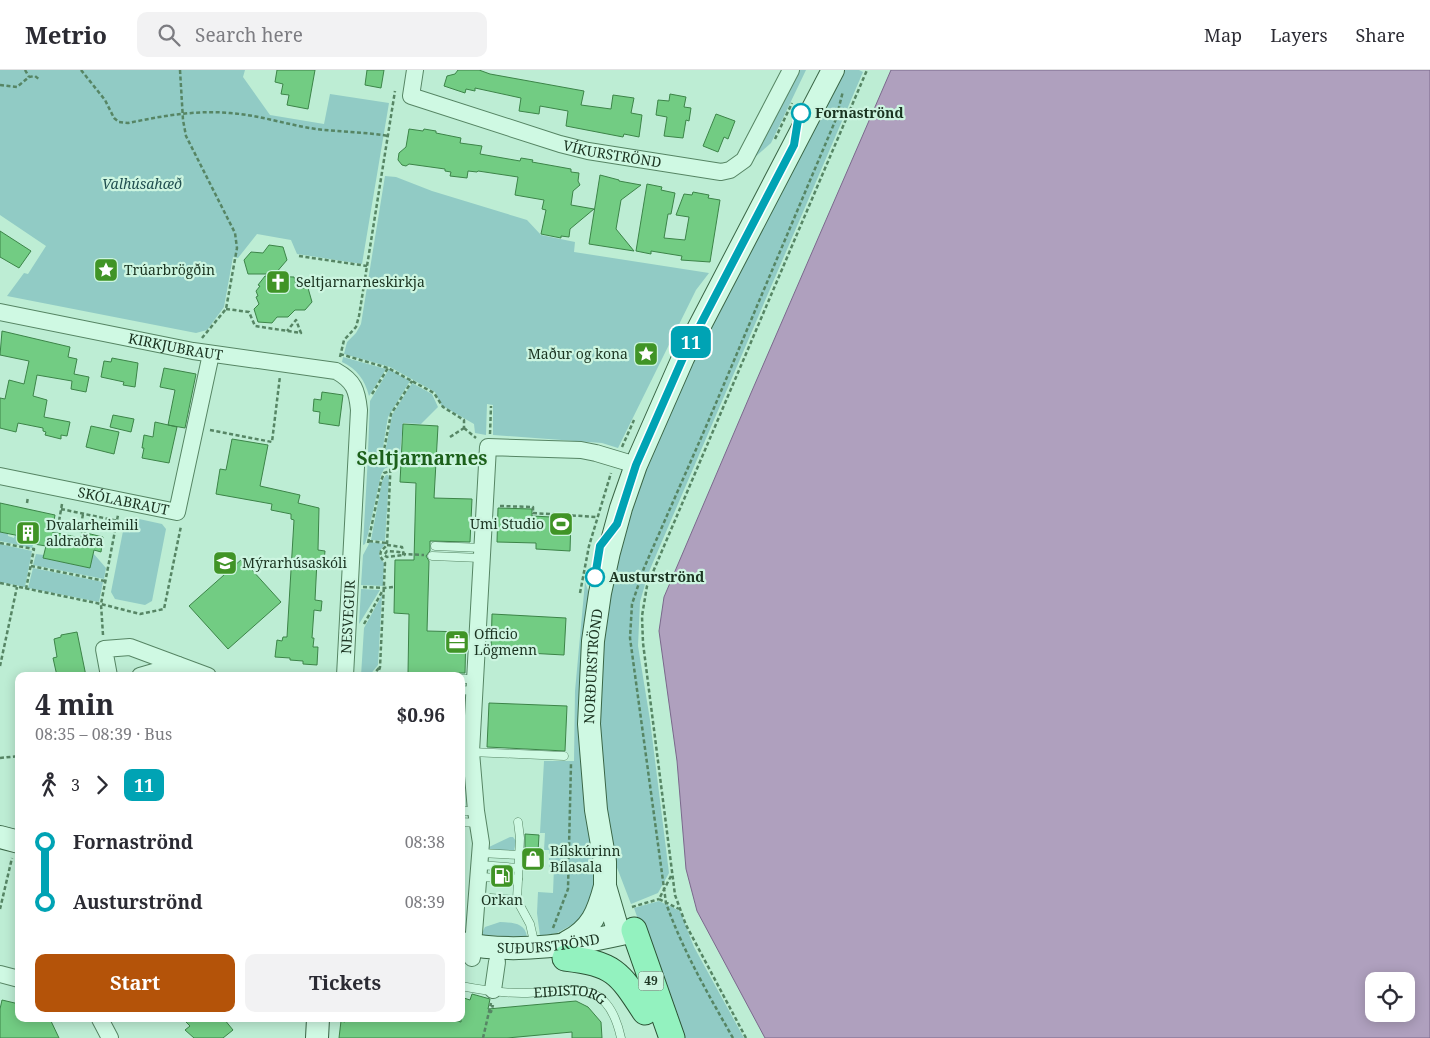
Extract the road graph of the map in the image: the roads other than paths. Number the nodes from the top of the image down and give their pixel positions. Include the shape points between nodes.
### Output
1 (415, 70) edge
2 (791, 70) edge
3 (832, 70) edge
4 (0, 312) edge
5 (211, 354) junction
6 (350, 380) joint
7 (636, 465) junction
8 (0, 476) edge
9 (607, 520) junction
10 (435, 546) dead end
11 (600, 546) dead end
12 (482, 553) junction
13 (432, 556) road end
14 (596, 569) dead end
15 (597, 615) junction
16 (178, 665) junction
17 (108, 672) edge
18 (154, 672) edge
19 (197, 672) edge
20 (345, 672) edge
21 (468, 685) edge
22 (468, 750) edge
23 (564, 756) dead end
24 (469, 817) edge
25 (518, 822) dead end
26 (0, 837) edge
27 (15, 848) edge
28 (520, 853) junction
29 (605, 862) junction
30 (480, 865) junction
31 (519, 868) junction
32 (518, 879) junction
33 (605, 886) junction
34 (478, 898) junction
35 (517, 900) junction
36 (629, 931) junction
37 (536, 948) junction
38 (467, 951) edge
39 (565, 951) junction
40 (497, 962) junction
41 (0, 974) edge
42 (15, 978) edge
43 (465, 988) edge
44 (493, 998) junction
45 (646, 1012) junction
46 (102, 1022) edge
47 (318, 1022) edge
48 (110, 1038) edge
49 (317, 1038) edge
50 (621, 1038) edge
51 (655, 1038) edge
52 (672, 1038) edge

1 - 2 street, VÍKURSTRÖND via 410,96 588,151 722,172 744,160
3 - 7 street, NORÐURSTRÖND via 683,358
4 - 5 street, KIRKJUBRAUT
5 - 6 street, KIRKJUBRAUT via 336,371
5 - 8 street, SKÓLABRAUT via 177,512
6 - 20 street, NESVEGUR via 359,410
7 - 9 street, NORÐURSTRÖND
7 - 12 street via 581,450 488,447
9 - 11 lane
9 - 15 street, NORÐURSTRÖND via 606,568
10 - 12 lane
12 - 13 lane
12 - 21 street
14 - 15 lane via 593,588
15 - 29 street, NORÐURSTRÖND via 589,724 596,810
16 - 17 street via 130,647 104,649
16 - 18 street
16 - 19 street
21 - 22 street
22 - 23 lane
22 - 24 street
24 - 30 street
25 - 28 lane
26 - 27 street
28 - 30 lane
28 - 31 lane
29 - 33 street, NORÐURSTRÖND
29 - 36 street, NORÐURSTRÖND via 619,882
30 - 31 lane
30 - 32 lane
30 - 34 street
31 - 32 lane
32 - 35 lane
33 - 36 street, NORÐURSTRÖND
33 - 39 street via 588,928
34 - 35 lane
34 - 38 street
35 - 37 lane via 530,924
36 - 39 street, SUÐURSTRÖND
36 - 45 main road, 49
36 - 52 main road, 49
37 - 38 street, SUÐURSTRÖND
37 - 39 street, SUÐURSTRÖND
38 - 40 street, SUÐURSTRÖND
39 - 40 street, SUÐURSTRÖND via 525,962
39 - 45 main road, 49 via 610,969
40 - 44 street
41 - 42 street
43 - 44 lane, EIÐISTORG
44 - 50 lane, EIÐISTORG via 522,993 591,992 608,1004
45 - 51 main road, 49
46 - 48 street
47 - 49 street

